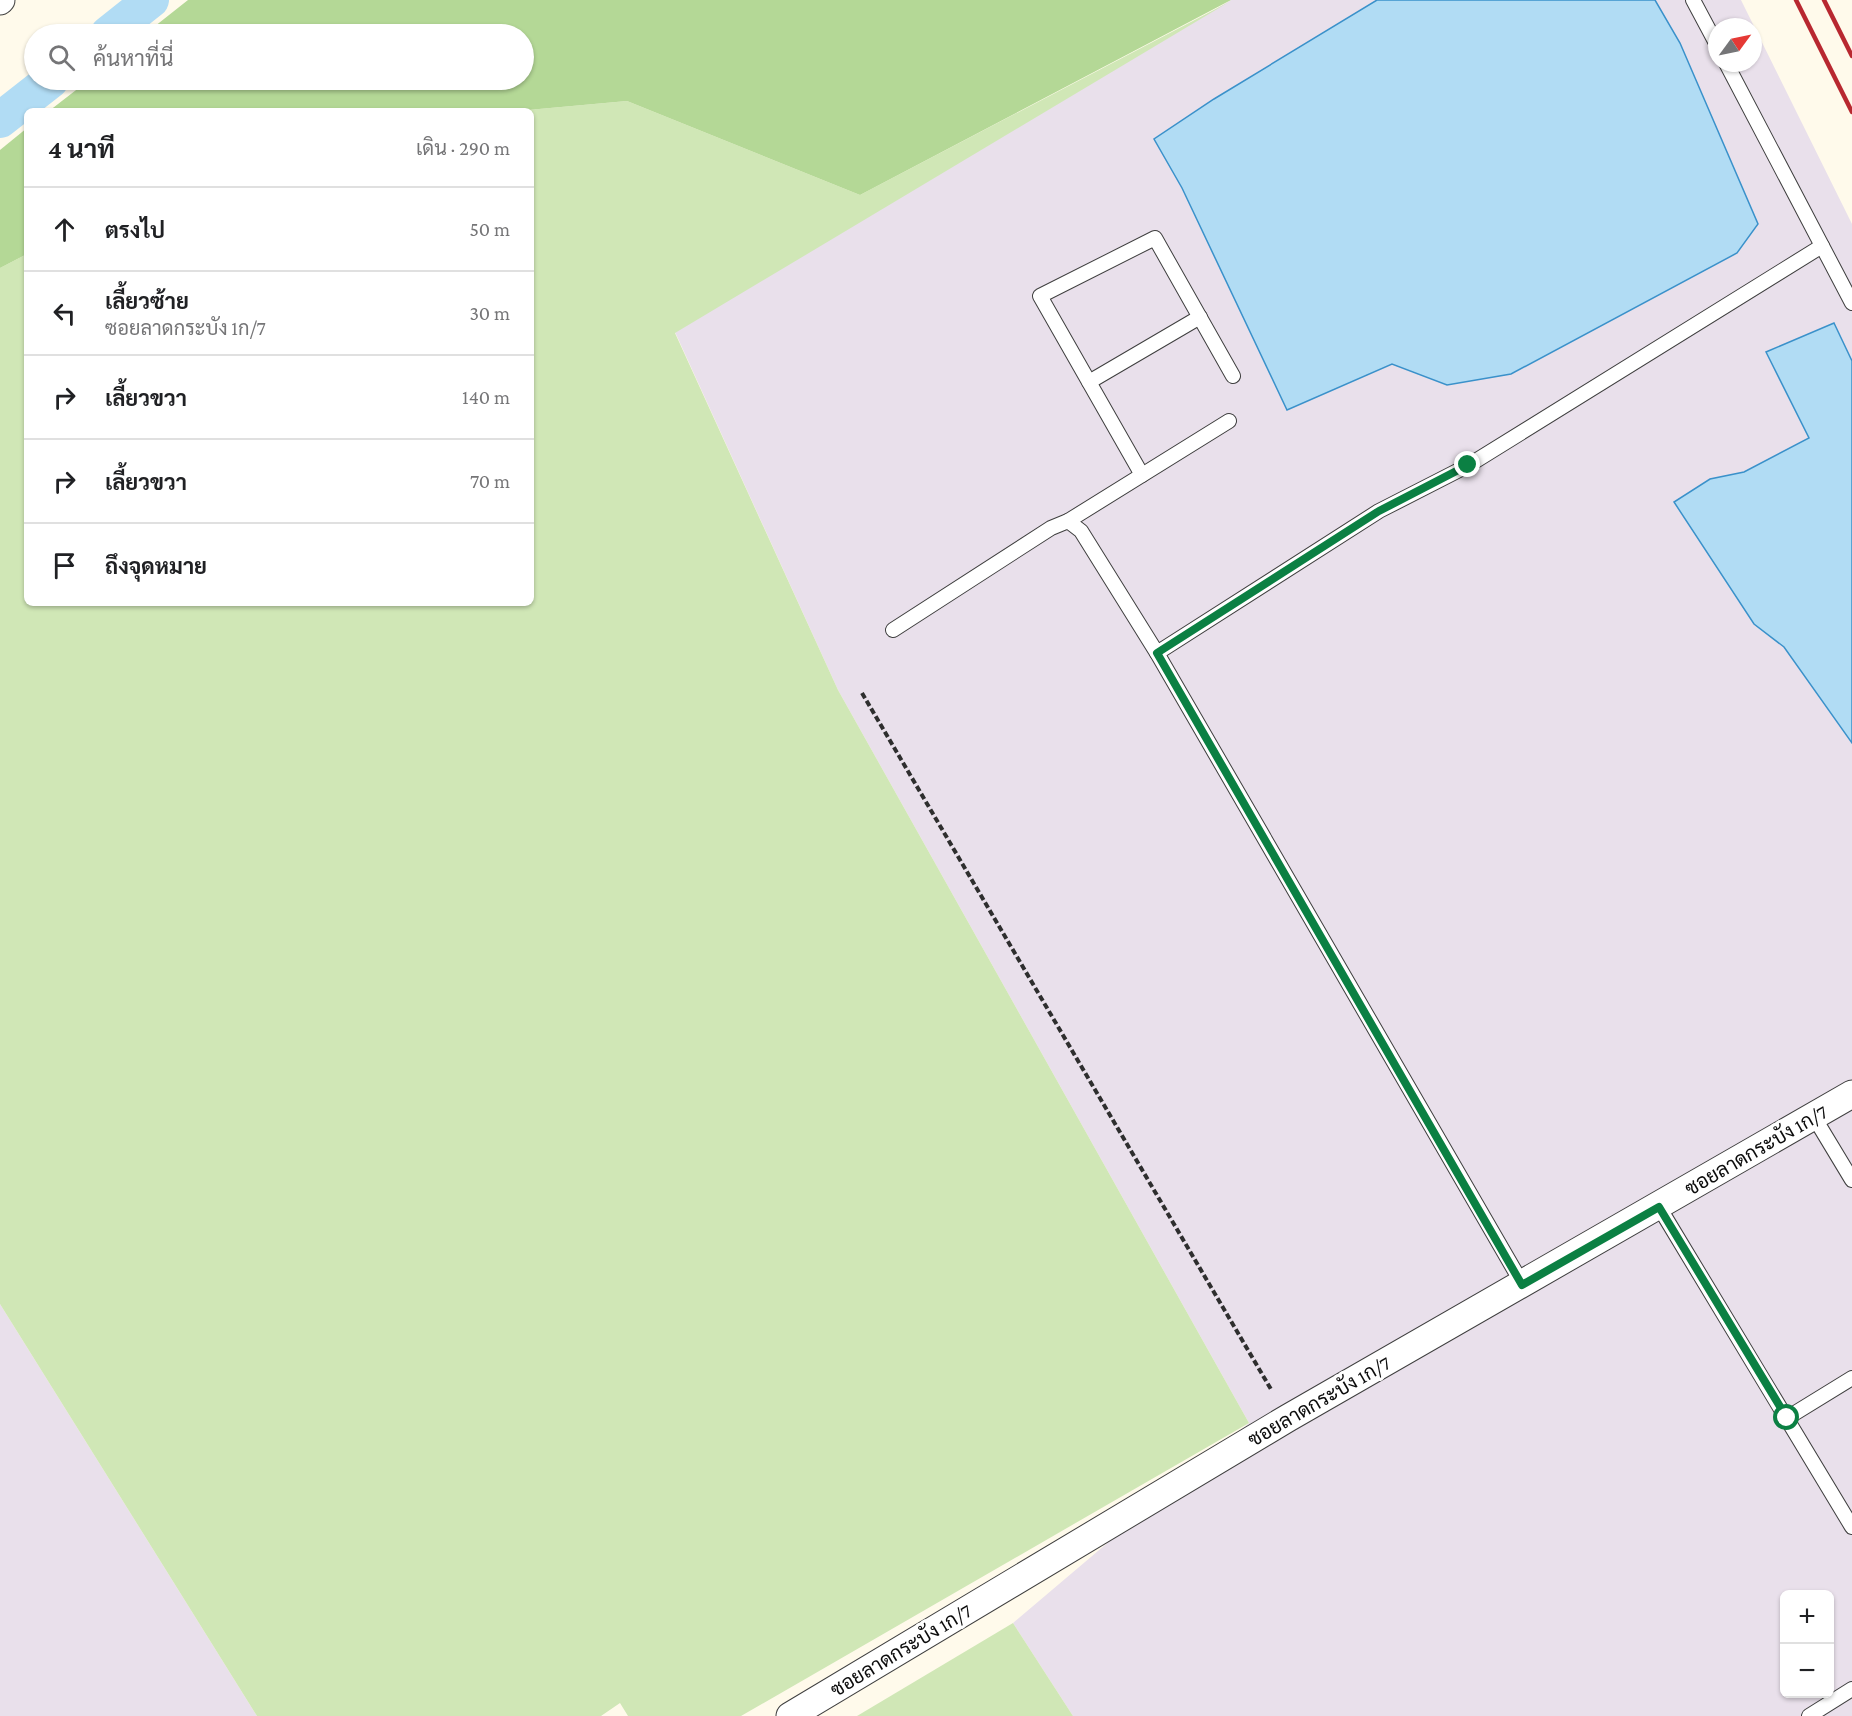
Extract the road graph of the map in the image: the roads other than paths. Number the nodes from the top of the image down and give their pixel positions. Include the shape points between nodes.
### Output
1 (1694, 0) edge
2 (1708, 27) edge
3 (1731, 72) edge
4 (1822, 246) junction
5 (1852, 303) edge
6 (1200, 317) junction
7 (1233, 376) dead end
8 (1089, 382) junction
9 (1229, 421) dead end
10 (1142, 475) junction
11 (1068, 521) junction
12 (893, 630) dead end
13 (1157, 653) junction
14 (1852, 1094) edge
15 (1814, 1117) junction
16 (1852, 1180) edge
17 (1659, 1207) junction
18 (1522, 1285) junction
19 (1852, 1378) edge
20 (1787, 1418) junction
21 (1852, 1527) edge
22 (1852, 1689) edge
23 (790, 1716) edge
24 (1809, 1716) edge

1 - 2 lane
3 - 4 lane
4 - 5 lane
4 - 13 lane via 1468,465 1379,511
6 - 7 lane
6 - 8 lane
6 - 8 lane via 1155,238 1040,297
8 - 10 lane
9 - 10 lane
10 - 11 lane
11 - 12 lane via 1051,528
11 - 13 lane via 1081,531
13 - 18 lane
14 - 15 street, ซอยลาดกระบัง 1ก/7
15 - 16 lane
15 - 17 street, ซอยลาดกระบัง 1ก/7
17 - 18 street, ซอยลาดกระบัง 1ก/7
17 - 20 lane
18 - 23 street, ซอยลาดกระบัง 1ก/7 via 1288,1418
19 - 20 lane
20 - 21 lane
22 - 24 lane

